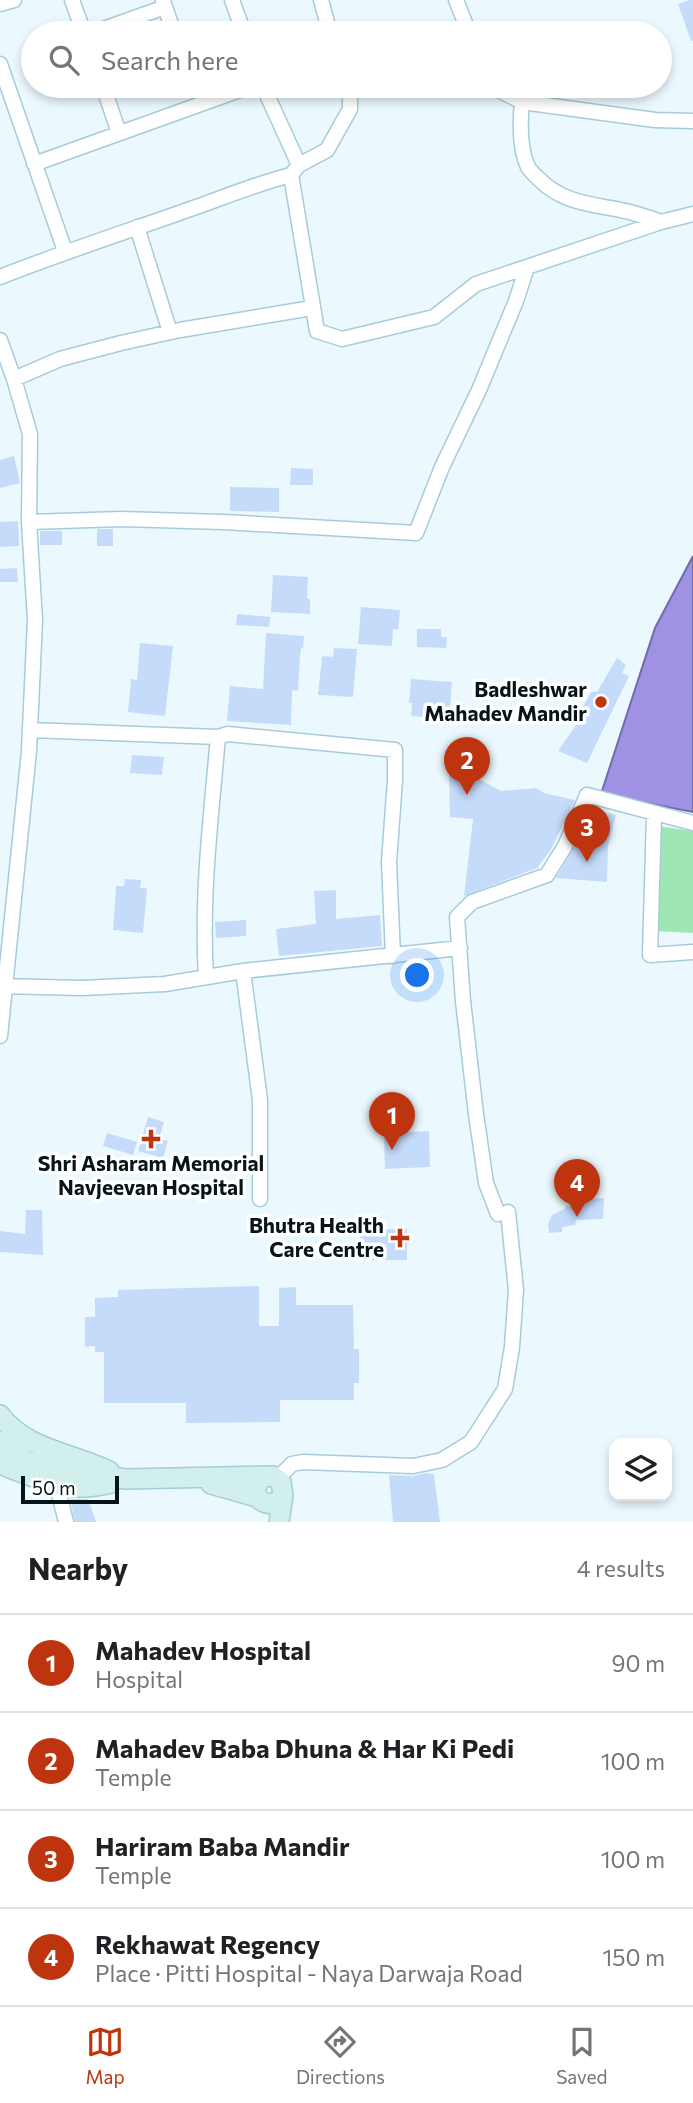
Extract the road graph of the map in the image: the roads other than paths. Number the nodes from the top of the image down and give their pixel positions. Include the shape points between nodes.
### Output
1 (14, 0) edge
2 (72, 0) edge
3 (232, 0) edge
4 (321, 0) edge
5 (456, 0) edge
6 (0, 4) edge
7 (164, 4) edge
8 (80, 21) edge
9 (122, 21) edge
10 (170, 21) edge
11 (240, 21) edge
12 (327, 21) edge
13 (464, 21) edge
14 (0, 64) edge
15 (107, 98) edge
16 (217, 98) edge
17 (268, 98) edge
18 (350, 98) edge
19 (514, 98) edge
20 (522, 102) junction
21 (693, 121) edge
22 (119, 133) junction
23 (34, 164) junction
24 (295, 170) junction
25 (693, 214) edge
26 (662, 222) junction
27 (137, 227) junction
28 (65, 251) junction
29 (527, 267) junction
30 (0, 277) edge
31 (313, 308) junction
32 (170, 332) junction
33 (0, 340) edge
34 (14, 379) junction
35 (29, 522) junction
36 (30, 730) junction
37 (218, 737) junction
38 (654, 814) junction
39 (693, 823) edge
40 (460, 948) junction
41 (693, 953) edge
42 (393, 956) junction
43 (243, 971) junction
44 (206, 977) junction
45 (3, 987) edge
46 (0, 1036) edge
47 (260, 1199) dead end
48 (0, 1415) edge
49 (0, 1441) edge
50 (0, 1461) edge
51 (126, 1479) junction
52 (57, 1486) junction
53 (270, 1490) junction
54 (66, 1522) edge
55 (277, 1522) edge

1 - 6 street
2 - 8 street
3 - 11 street
4 - 12 street
5 - 13 street
7 - 9 street
7 - 10 street
14 - 23 street
15 - 22 street
16 - 22 street
17 - 24 street
18 - 24 street via 350,109 327,150
19 - 20 street
20 - 21 street
20 - 26 street via 524,157 529,170 547,188 570,200
22 - 23 street
23 - 28 street
24 - 27 street
24 - 31 street
25 - 26 street
26 - 29 street
27 - 28 street
27 - 32 street
28 - 30 street
29 - 31 street via 477,284 434,317 342,339 317,331
29 - 35 street via 416,533 121,519
31 - 32 street
32 - 34 street via 60,359
33 - 34 street
34 - 35 street via 30,434
35 - 36 street via 35,620
36 - 37 street
36 - 45 street
37 - 42 street via 228,734 395,751 389,862
37 - 44 street via 206,887
38 - 39 street
38 - 40 street via 587,795 547,875 472,902 457,917
38 - 41 street via 650,955
40 - 42 street
40 - 53 street via 486,1183 503,1213 516,1290 505,1389 471,1442 442,1460 413,1466 303,1462 292,1464
42 - 43 street
43 - 44 street
43 - 47 street via 260,1100
44 - 45 street via 96,988
45 - 46 street
48 - 51 main road via 44,1448
49 - 51 main road via 27,1461
50 - 52 main road
51 - 52 main road via 80,1489
51 - 53 main road via 193,1479
52 - 54 street
53 - 55 main road

